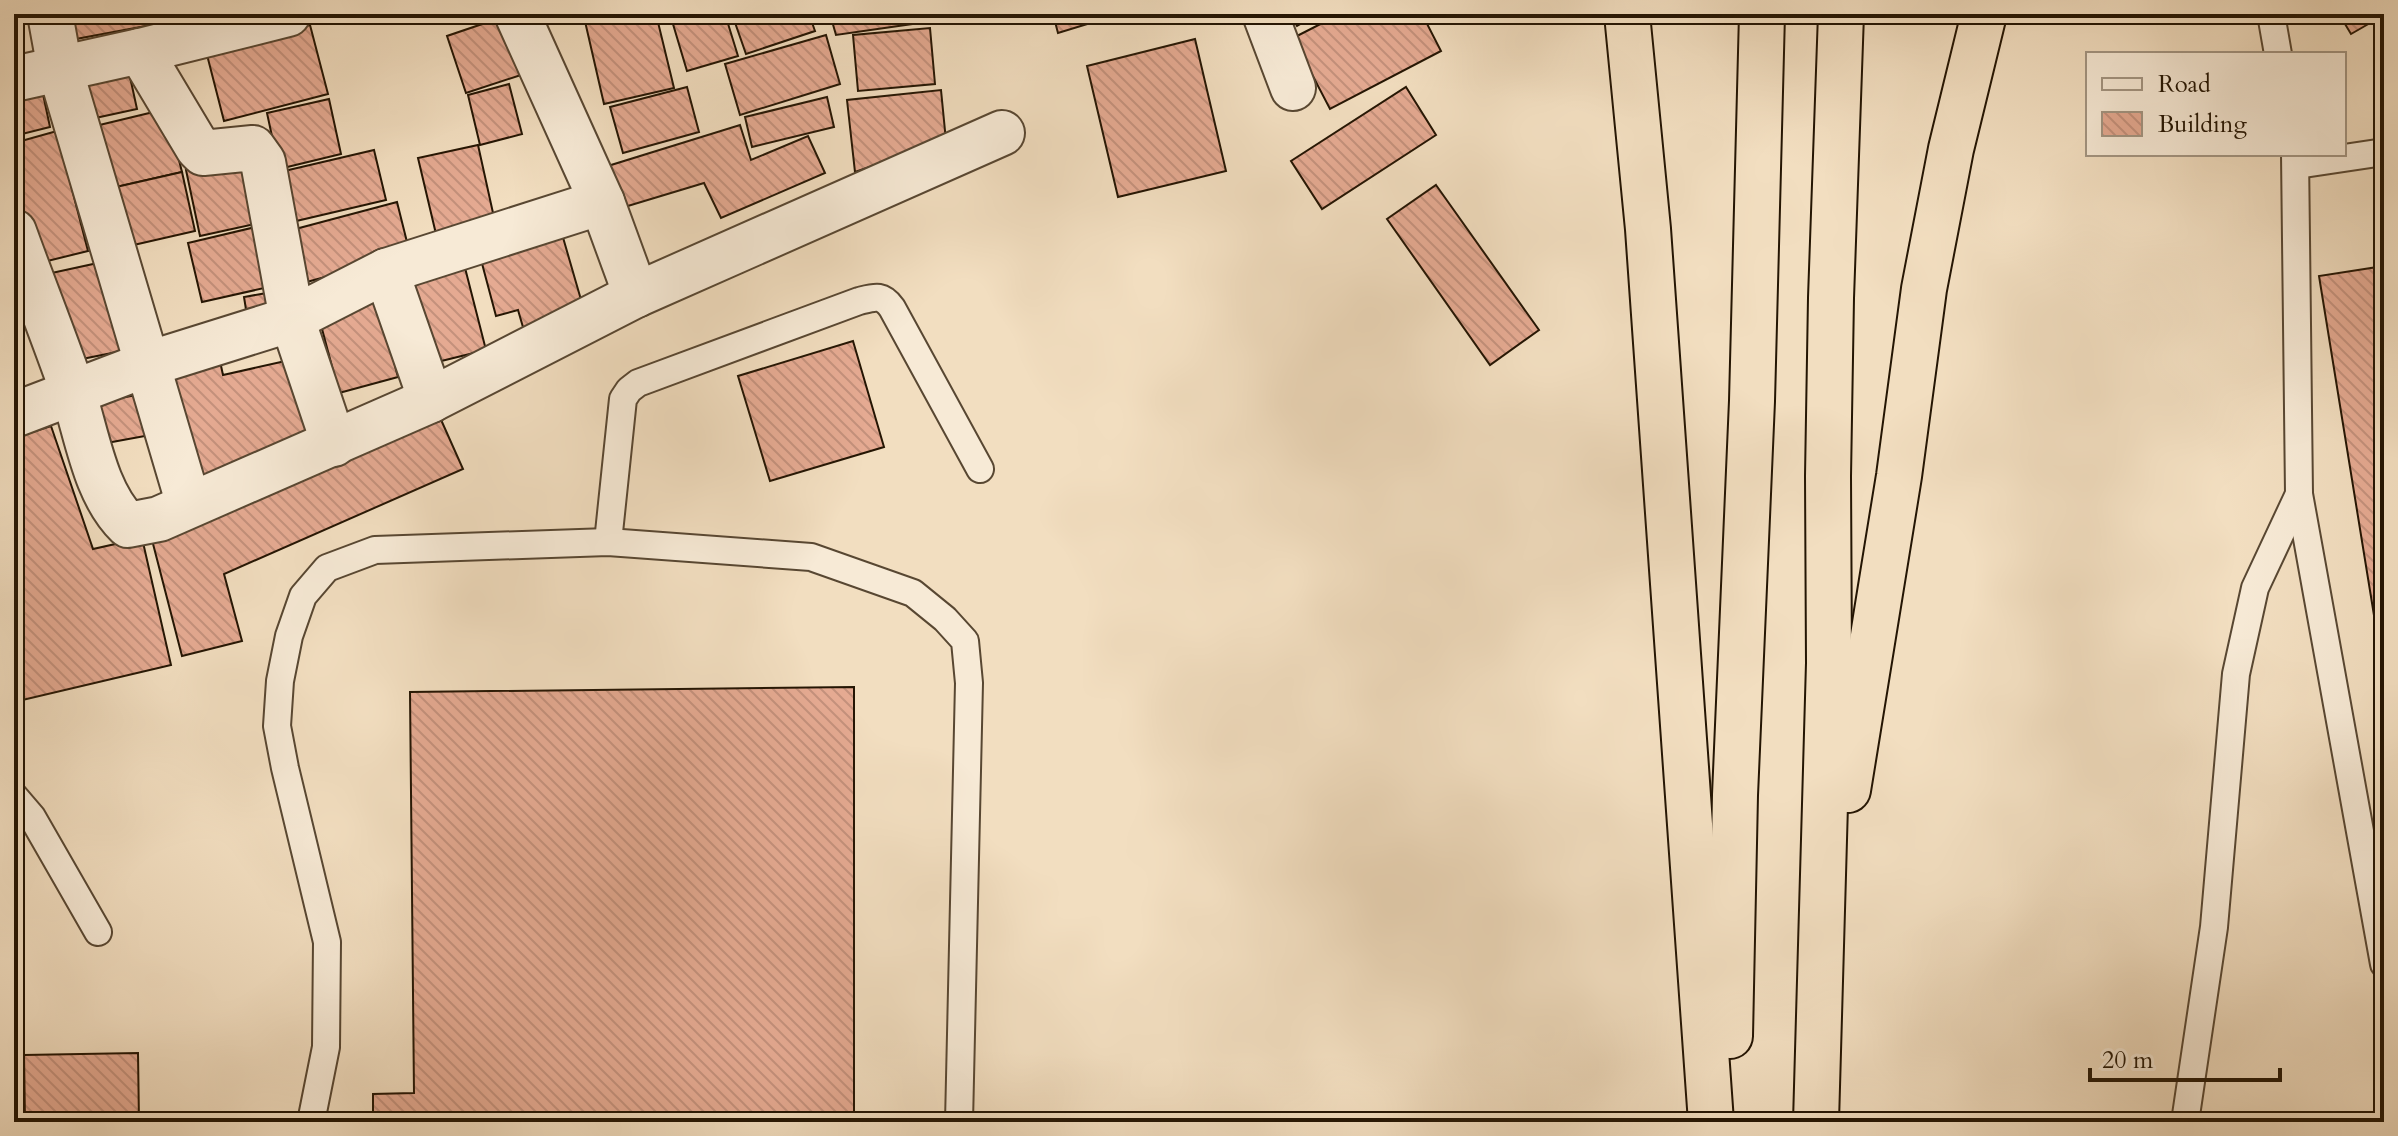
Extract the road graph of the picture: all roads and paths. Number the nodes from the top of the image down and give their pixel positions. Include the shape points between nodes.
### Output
1 (50, 14) edge
2 (517, 14) edge
3 (1265, 14) edge
4 (1762, 14) edge
5 (1841, 14) edge
6 (1984, 14) edge
7 (2271, 14) edge
8 (282, 15) edge
9 (1627, 15) edge
10 (140, 51) junction
11 (2278, 52) edge
12 (60, 69) junction
13 (14, 79) edge
14 (1293, 88) dead end
15 (1002, 133) dead end
16 (2384, 152) edge
17 (2346, 155) edge
18 (2334, 156) edge
19 (2296, 159) edge
20 (602, 202) junction
21 (14, 232) edge
22 (386, 271) junction
23 (636, 295) junction
24 (292, 319) junction
25 (145, 365) junction
26 (73, 391) junction
27 (431, 400) junction
28 (14, 415) edge
29 (334, 444) junction
30 (980, 469) dead end
31 (2299, 494) junction
32 (189, 505) junction
33 (608, 542) junction
34 (14, 796) edge
35 (98, 932) dead end
36 (1821, 950) junction
37 (2384, 964) edge
38 (311, 1122) edge
39 (959, 1122) edge
40 (1711, 1122) edge
41 (1729, 1122) edge
42 (1816, 1122) edge
43 (2185, 1122) edge

1 - 12 street
2 - 20 street
3 - 14 street
4 - 41 highway
5 - 36 highway
6 - 36 highway via 1924,289 1899,476
7 - 11 lane
8 - 10 street
9 - 40 highway via 1648,229
10 - 12 street
10 - 24 street via 203,153 253,148 259,154
12 - 13 street
12 - 25 street
15 - 23 street
16 - 17 lane
18 - 19 lane
19 - 31 lane
20 - 22 street
20 - 23 street
21 - 26 street
22 - 24 street
22 - 27 street
23 - 27 street
24 - 25 street
24 - 29 street
25 - 26 street
25 - 32 street
26 - 28 street
26 - 32 street via 114,512 128,525
27 - 29 street
29 - 32 street
30 - 33 lane via 892,308 879,296 629,390 623,399
31 - 37 lane
31 - 43 lane via 2255,588 2236,674 2214,927
33 - 38 lane via 375,550 327,568 303,596 280,681 277,726 327,942 326,1047
33 - 39 lane via 811,557 913,593 965,641
34 - 35 lane via 32,817
36 - 42 highway

